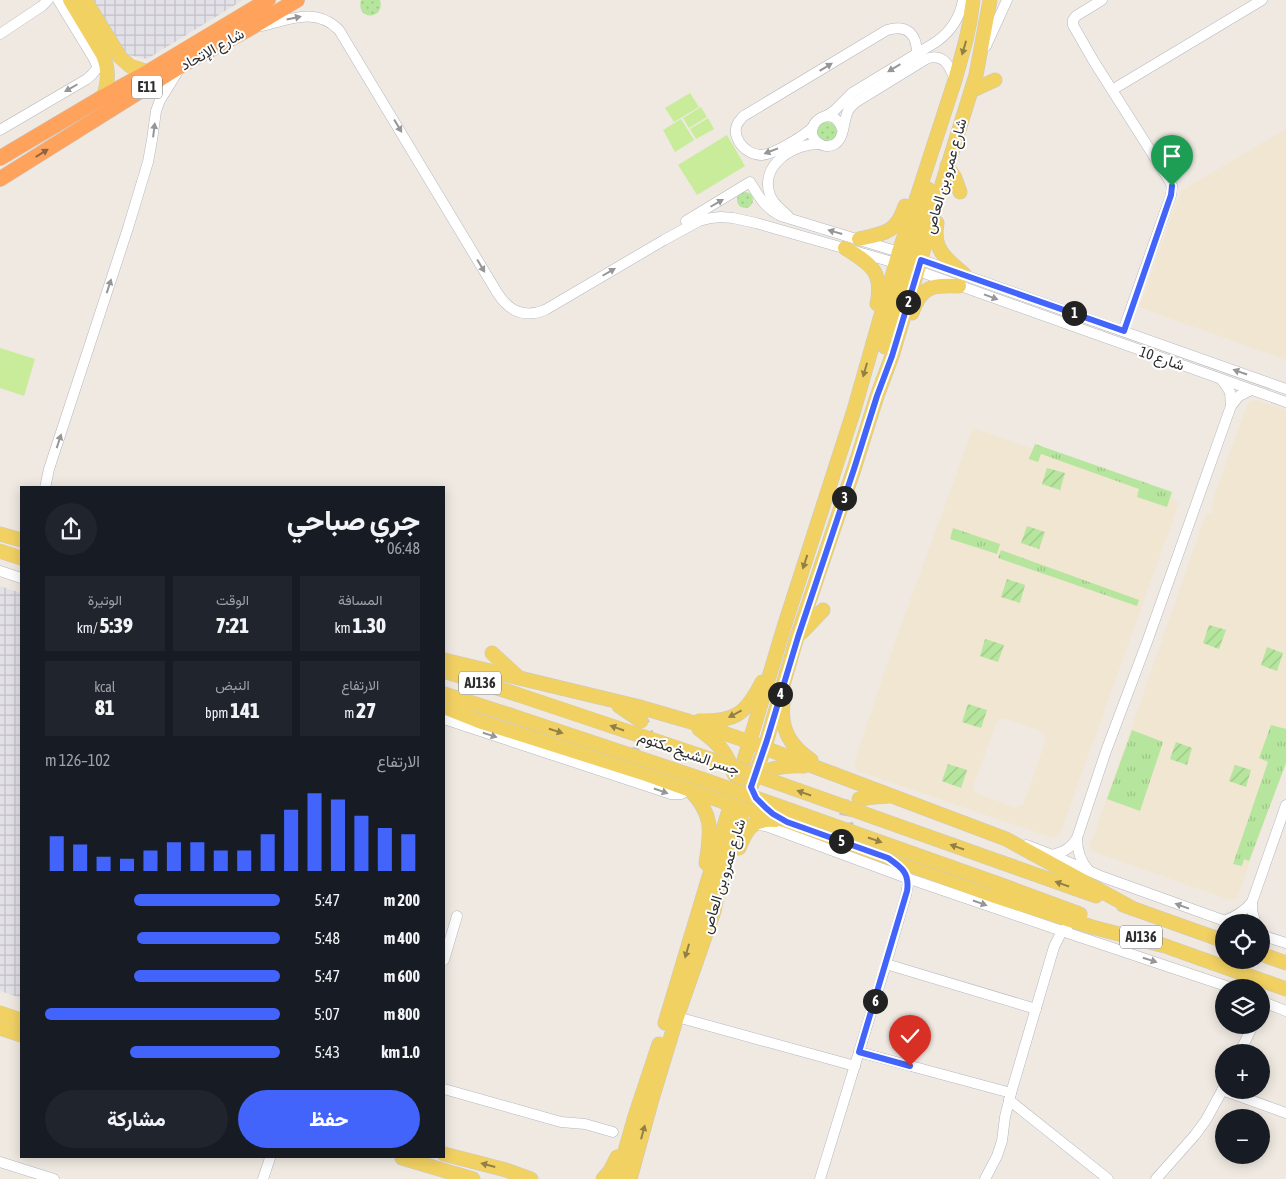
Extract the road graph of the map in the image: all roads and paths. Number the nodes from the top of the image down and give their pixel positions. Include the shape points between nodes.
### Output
1 (84, 0) edge
2 (268, 0) edge
3 (297, 0) edge
4 (964, 0) edge
5 (973, 0) edge
6 (990, 0) edge
7 (1007, 0) edge
8 (1102, 0) edge
9 (1262, 0) edge
10 (45, 3) edge
11 (64, 4) edge
12 (247, 30) junction
13 (0, 34) edge
14 (102, 45) junction
15 (916, 54) junction
16 (979, 61) junction
17 (182, 65) junction
18 (98, 68) junction
19 (148, 72) junction
20 (955, 80) junction
21 (995, 80) dead end
22 (1112, 90) junction
23 (971, 91) junction
24 (103, 97) junction
25 (826, 116) junction
26 (813, 127) junction
27 (0, 130) edge
28 (842, 130) junction
29 (936, 137) junction
30 (820, 144) junction
31 (930, 155) junction
32 (0, 158) edge
33 (948, 166) junction
34 (0, 179) edge
35 (960, 192) dead end
36 (939, 194) junction
37 (792, 220) junction
38 (859, 239) junction
39 (664, 240) junction
40 (845, 248) junction
41 (908, 261) junction
42 (961, 280) junction
43 (1124, 331) junction
44 (871, 350) junction
45 (892, 356) junction
46 (1222, 380) junction
47 (880, 389) junction
48 (1286, 389) edge
49 (1251, 390) junction
50 (1286, 402) edge
51 (1231, 406) junction
52 (45, 486) edge
53 (847, 490) junction
54 (856, 502) dead end
55 (0, 534) edge
56 (20, 540) edge
57 (0, 571) edge
58 (20, 578) edge
59 (823, 610) dead end
60 (798, 637) junction
61 (492, 654) dead end
62 (445, 660) edge
63 (774, 662) junction
64 (445, 671) edge
65 (786, 675) junction
66 (518, 677) junction
67 (445, 694) edge
68 (602, 698) junction
69 (445, 707) edge
70 (445, 720) edge
71 (641, 721) dead end
72 (688, 721) junction
73 (760, 744) junction
74 (566, 748) junction
75 (550, 755) junction
76 (597, 758) junction
77 (628, 758) tunnel mouth
78 (775, 768) junction
79 (821, 768) junction
80 (643, 773) junction
81 (631, 781) junction
82 (743, 785) junction
83 (689, 790) junction
84 (892, 796) junction
85 (859, 799) dead end
86 (1286, 805) edge
87 (766, 808) junction
88 (787, 822) junction
89 (752, 826) junction
90 (851, 836) tunnel mouth
91 (1077, 838) junction
92 (1006, 839) junction
93 (864, 849) junction
94 (1052, 855) junction
95 (888, 858) junction
96 (1089, 872) junction
97 (908, 878) junction
98 (920, 883) junction
99 (713, 884) junction
100 (907, 891) junction
101 (1252, 902) junction
102 (1132, 908) junction
103 (1239, 914) edge
104 (1253, 914) edge
105 (457, 916) dead end
106 (1215, 918) edge
107 (1045, 925) junction
108 (1092, 927) junction
109 (1062, 932) junction
110 (1270, 937) edge
111 (1215, 938) edge
112 (1286, 943) edge
113 (1161, 944) junction
114 (1054, 947) junction
115 (445, 957) edge
116 (1270, 957) edge
117 (1286, 963) edge
118 (886, 964) junction
119 (1215, 982) edge
120 (1282, 989) edge
121 (1270, 1006) edge
122 (1036, 1009) junction
123 (1286, 1011) edge
124 (0, 1013) edge
125 (677, 1017) junction
126 (20, 1019) edge
127 (0, 1028) edge
128 (20, 1035) edge
129 (859, 1052) junction
130 (855, 1066) junction
131 (445, 1089) edge
132 (1010, 1096) junction
133 (1217, 1099) edge
134 (1251, 1099) edge
135 (1286, 1113) edge
136 (634, 1120) junction
137 (613, 1132) dead end
138 (445, 1154) edge
139 (270, 1158) edge
140 (402, 1158) edge
141 (0, 1162) edge
142 (527, 1177) edge
143 (54, 1179) edge
144 (263, 1179) edge
145 (473, 1179) edge
146 (539, 1179) edge
147 (603, 1179) edge
148 (616, 1179) edge
149 (630, 1179) edge
150 (820, 1179) edge
151 (985, 1179) edge
152 (1108, 1179) edge
153 (1156, 1179) edge

1 - 14 main road
2 - 19 highway, شارع الإتحاد / E11
3 - 12 highway, شارع الإتحاد / E11
4 - 15 street via 950,30
5 -> 20 main road, شارع عمرو بن العاص
6 - 16 main road, شارع عمرو بن العاص
7 - 16 street
8 - 22 street via 1076,16 1073,25
9 - 22 street
10 - 11 street
10 - 13 street
11 - 14 main road via 82,19
11 - 18 street
12 - 17 highway, شارع الإتحاد / E11
12 -> 39 street via 308,16 326,19 339,30 498,294 510,308 527,314 546,310
14 - 18 street
14 - 19 main road via 124,62
14 - 24 main road via 108,72
15 -> 25 street via 852,93
26 -> 15 street via 770,153 761,154 751,153 743,147 736,133 736,125 747,114 887,30 898,28 909,32 916,41
16 - 23 main road, شارع عمرو بن العاص
34 -> 17 highway, شارع الإتحاد / E11
52 -> 17 street via 148,162 156,111
18 -> 27 street via 87,79
19 - 24 highway, شارع الإتحاد / E11
20 - 28 street via 945,61 936,57 926,59 856,102 848,112
20 - 29 main road, شارع عمرو بن العاص
21 - 23 main road
22 - 43 street via 1172,186
23 - 33 main road, شارع عمرو بن العاص
24 - 32 highway, شارع الإتحاد / E11
25 - 26 street
25 - 28 street via 837,119
26 - 30 street via 813,136
28 - 30 street via 836,144
29 - 31 main road, شارع عمرو بن العاص
29 - 41 main road via 938,150
30 - 37 street via 807,145 785,155 770,173 768,190 771,197
31 - 38 main road via 918,165 898,222 888,232
31 - 41 main road, شارع عمرو بن العاص
33 - 35 main road
33 - 36 main road, شارع عمرو بن العاص
36 - 41 main road, شارع عمرو بن العاص
36 - 42 main road via 937,242
38 -> 37 street
39 -> 37 street via 672,230 750,182 768,208
38 - 41 street
39 - 40 street via 699,221 733,218
40 - 41 street
40 - 44 main road via 866,261 878,280 878,299 869,336
41 - 42 street, شارع 10
41 - 44 main road, شارع عمرو بن العاص
41 - 45 main road, شارع عمرو بن العاص
41 - 47 main road via 878,373
42 - 43 street, شارع 10
42 - 45 main road via 925,290 916,302 900,348
42 -> 46 street, شارع 10
48 -> 43 street, شارع 10
44 -> 63 main road, شارع عمرو بن العاص
45 - 47 main road, شارع عمرو بن العاص
46 - 49 street, شارع 10
46 - 51 street via 1230,392
47 - 53 main road, شارع عمرو بن العاص
49 - 50 street, شارع 10
49 - 51 street via 1239,396
51 - 91 street
53 - 54 main road
53 - 60 main road, شارع عمرو بن العاص
55 - 56 main road
57 - 58 street
59 - 60 main road
60 - 65 main road, شارع عمرو بن العاص
61 - 66 main road
62 - 66 main road
63 -> 72 main road via 751,702 741,712 721,720
63 - 73 main road via 775,678
102 -> 64 main road, جسر الشيخ مكتوم / AJ136, bridge via 713,760
65 - 73 main road, شارع عمرو بن العاص
65 - 79 main road via 782,713 787,736 798,750
66 - 68 main road
67 -> 113 main road, جسر الشيخ مكتوم / AJ136, bridge via 705,780
68 - 71 main road
68 - 72 main road
69 - 74 main road
70 -> 75 street
72 - 73 main road
72 - 82 main road via 720,746
73 - 79 main road
73 - 82 main road, شارع عمرو بن العاص
74 - 75 main road
74 - 76 main road
75 - 81 street
76 - 77 main road
76 - 80 main road
78 - 79 main road
78 - 82 main road
78 - 87 main road via 764,777 760,789
79 - 84 main road
80 - 81 main road
80 - 83 main road
81 -> 83 street via 674,795
82 - 83 main road
82 - 83 main road via 728,783 715,789
82 - 87 main road
82 - 88 main road
82 - 99 main road, شارع عمرو بن العاص
83 - 99 main road via 701,804 708,820 710,838 706,867
84 - 85 main road
84 - 92 main road
86 - 101 street
87 - 88 main road
88 - 89 main road via 766,820
88 - 93 main road
89 - 97 street via 766,826
89 - 99 main road via 742,839 729,874
90 - 93 main road
91 - 94 street via 1064,851
91 - 96 street via 1078,853
92 - 94 street
92 - 102 main road
93 - 95 main road
94 - 96 street
95 - 97 street
95 - 108 main road
106 -> 96 street
97 - 98 street
97 - 100 street
98 - 100 street
98 -> 107 street
99 - 125 main road, شارع عمرو بن العاص via 714,911
99 -> 136 main road, شارع عمرو بن العاص
100 - 118 street
101 - 103 street
101 - 104 street
102 - 111 main road, AJ136
105 - 115 street
107 - 109 street
107 - 114 street via 1052,932
108 - 109 street via 1071,926
108 - 113 main road
109 - 114 street
109 -> 119 street
110 - 112 street
113 - 120 main road, AJ136
114 - 122 street
116 - 117 main road
118 - 122 street
118 - 129 street
121 - 123 street
122 - 132 street
124 - 126 main road
125 - 130 street
149 -> 125 main road, شارع عمرو بن العاص
127 - 128 main road
129 - 130 street
129 - 132 street
130 - 150 street
131 - 137 street via 564,1123 582,1123
132 - 151 street via 1000,1148
132 - 152 street
133 - 153 street via 1194,1136
134 - 135 street
136 - 147 main road via 624,1136 614,1165
136 - 148 main road, شارع عمرو بن العاص
142 -> 138 main road
139 - 144 street
140 - 145 main road
141 - 143 street
142 - 146 main road

